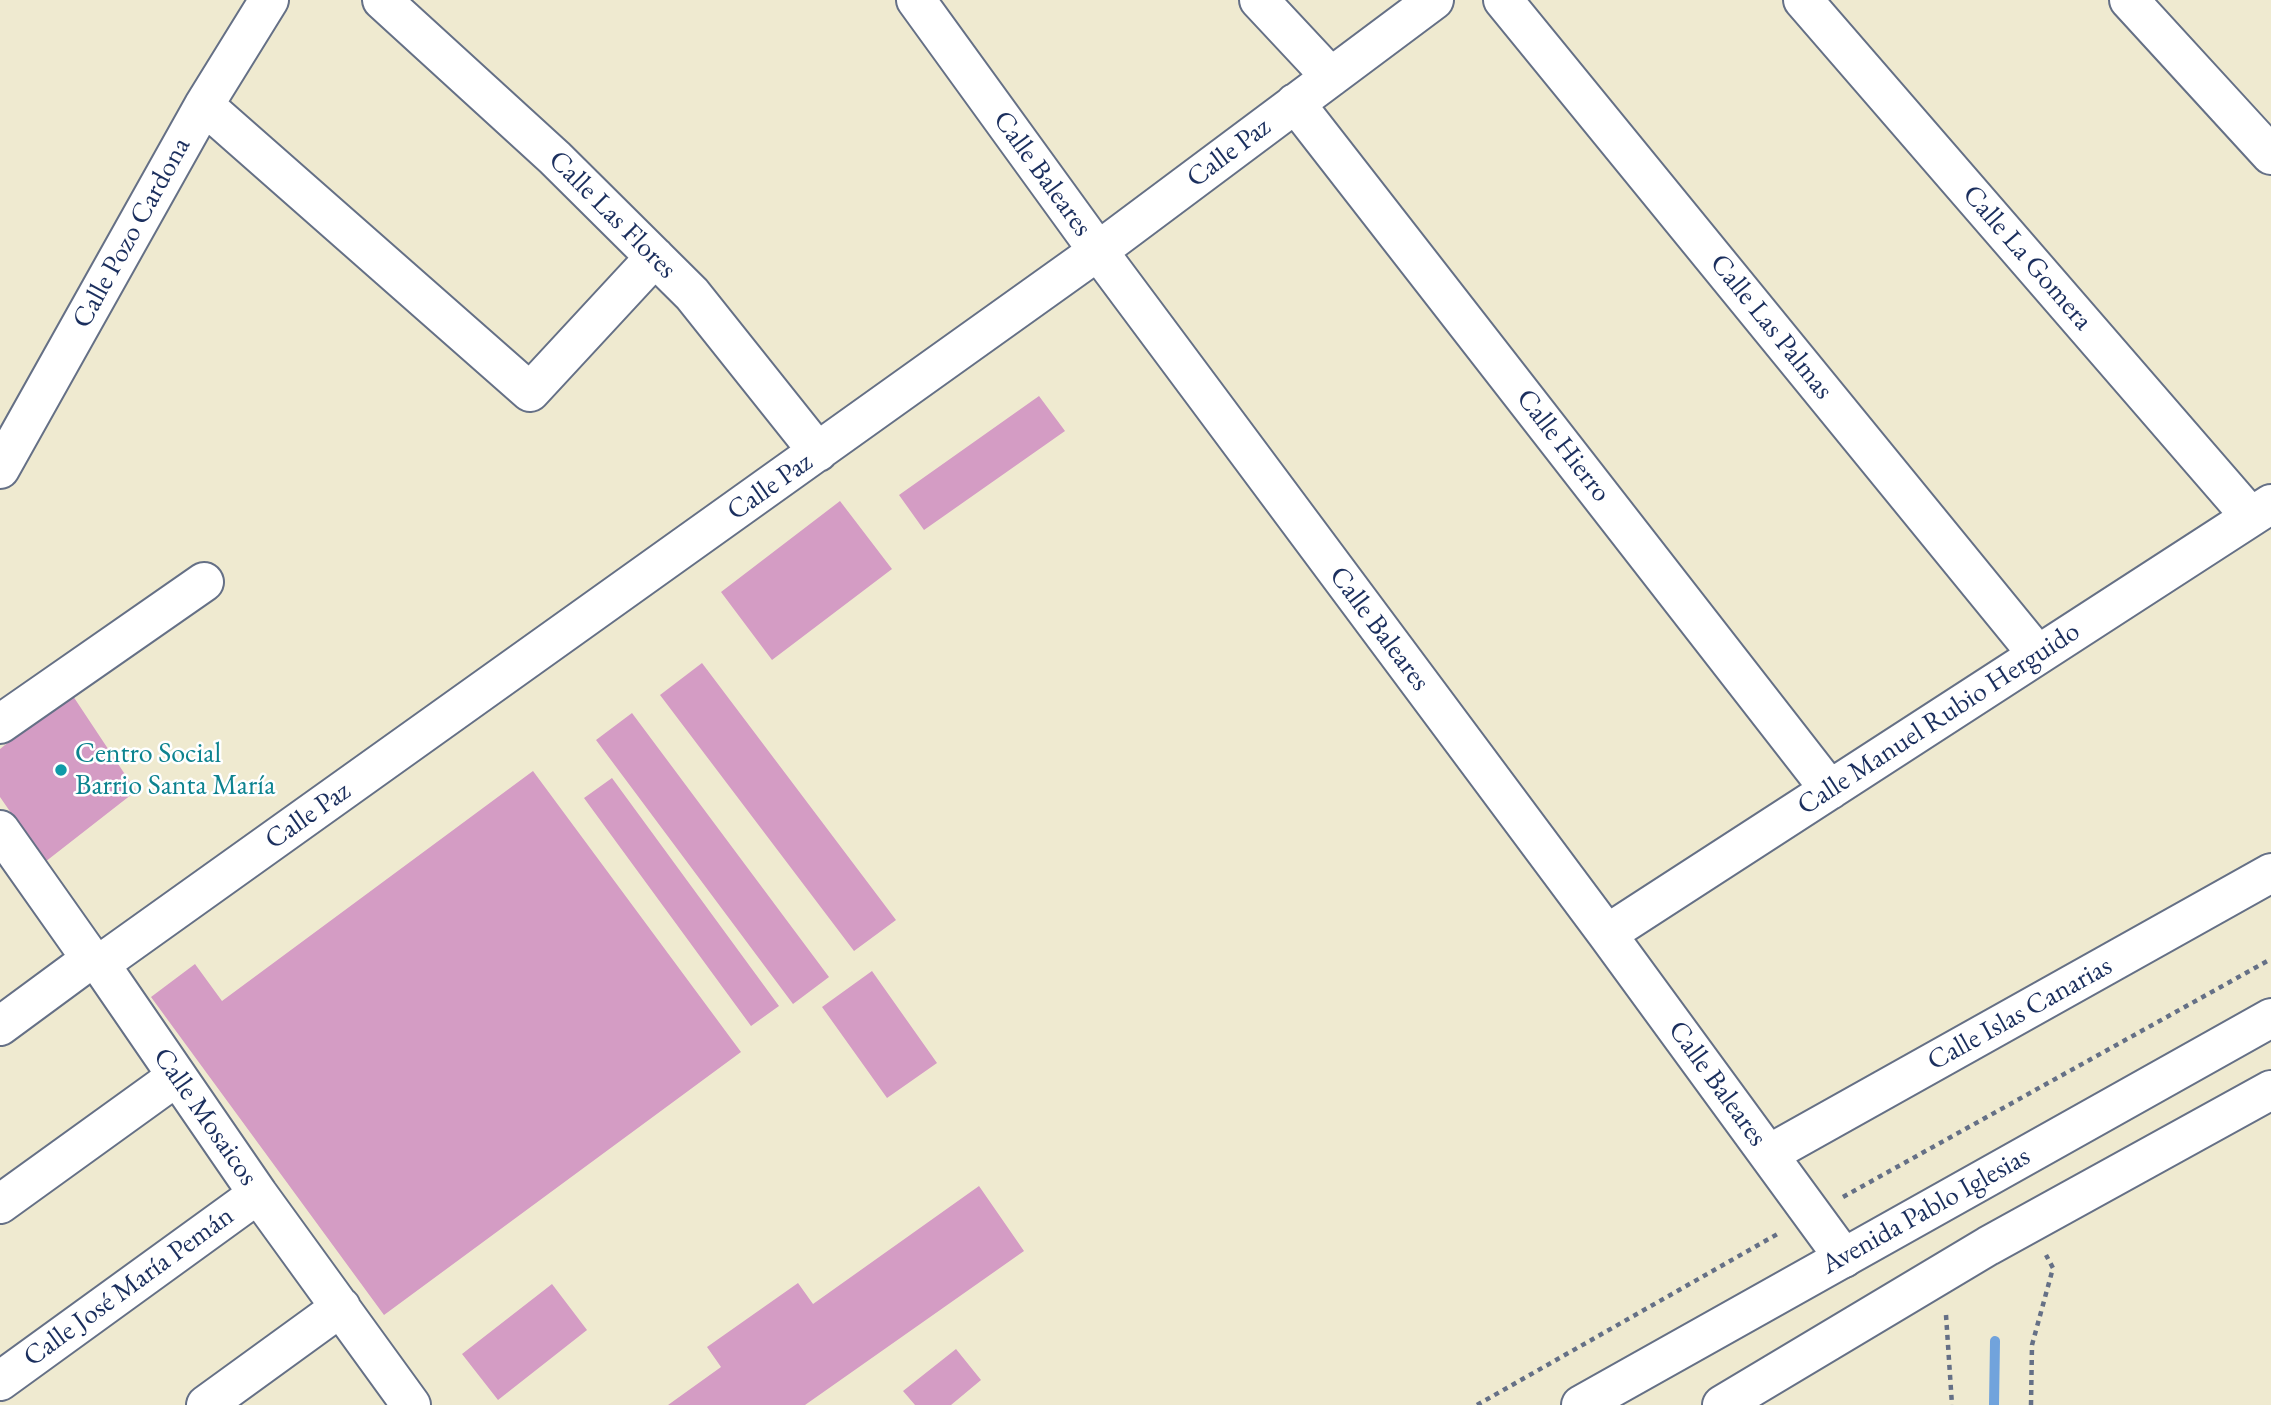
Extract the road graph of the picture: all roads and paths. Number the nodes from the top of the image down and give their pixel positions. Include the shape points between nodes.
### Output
1 (269, 0) edge
2 (382, 0) edge
3 (916, 0) edge
4 (1259, 0) edge
5 (1434, 0) edge
6 (1503, 0) edge
7 (1804, 0) edge
8 (2129, 0) edge
9 (1331, 77) junction
10 (1295, 103) junction
11 (204, 105) junction
12 (2271, 155) edge
13 (1098, 251) junction
14 (655, 257) junction
15 (818, 453) junction
16 (0, 469) edge
17 (2261, 510) edge
18 (204, 582) dead end
19 (2038, 655) junction
20 (0, 724) edge
21 (1830, 790) junction
22 (3, 841) edge
23 (2271, 873) edge
24 (1607, 934) junction
25 (2271, 959) edge
26 (95, 961) junction
27 (2271, 1018) edge
28 (0, 1026) edge
29 (176, 1077) junction
30 (2271, 1090) edge
31 (1769, 1154) junction
32 (258, 1194) junction
33 (0, 1205) edge
34 (1813, 1213) junction
35 (2044, 1250) dead end
36 (1844, 1258) junction
37 (341, 1307) junction
38 (1945, 1309) dead end
39 (0, 1381) edge
40 (206, 1405) edge
41 (411, 1405) edge
42 (1477, 1405) edge
43 (1581, 1405) edge
44 (1722, 1405) edge
45 (1952, 1405) edge
46 (2031, 1405) edge

1 - 11 street, Calle Pozo Cardona
2 - 14 street, Calle Las Flores via 555,158
3 - 13 street, Calle Baleares
4 - 9 street
5 - 9 street, Calle Paz
6 - 19 street, Calle Las Palmas
7 - 17 street, Calle La Gomera
8 - 12 street
9 - 10 street, Calle Paz
10 - 13 street, Calle Paz
10 - 21 street, Calle Hierro
11 - 14 street via 530,393
11 - 16 street, Calle Pozo Cardona
13 - 15 street, Calle Paz
13 - 24 street, Calle Baleares
14 - 15 street, Calle Las Flores via 692,294
15 - 26 street, Calle Paz
17 - 19 street, Calle Manuel Rubio Herguido
18 - 20 street
19 - 21 street, Calle Manuel Rubio Herguido
21 - 24 street, Calle Manuel Rubio Herguido
22 - 26 street, Calle Mosaicos
23 - 31 street, Calle Islas Canarias
24 - 31 street, Calle Baleares
25 - 34 path
26 - 28 street, Calle Paz
26 - 29 street, Calle Mosaicos
27 - 36 street, Avenida Pablo Iglesias
29 - 32 street, Calle Mosaicos
29 - 33 street
30 - 44 street via 1988,1246
31 - 34 street, Calle Baleares
32 - 37 street, Calle Mosaicos
32 - 39 street, Calle José María Pemán
34 - 36 street, Calle Baleares
34 - 42 path
35 - 46 path via 2053,1268 2032,1345
36 - 43 street, Avenida Pablo Iglesias
37 - 40 street
37 - 41 street, Calle Mosaicos
38 - 45 path

